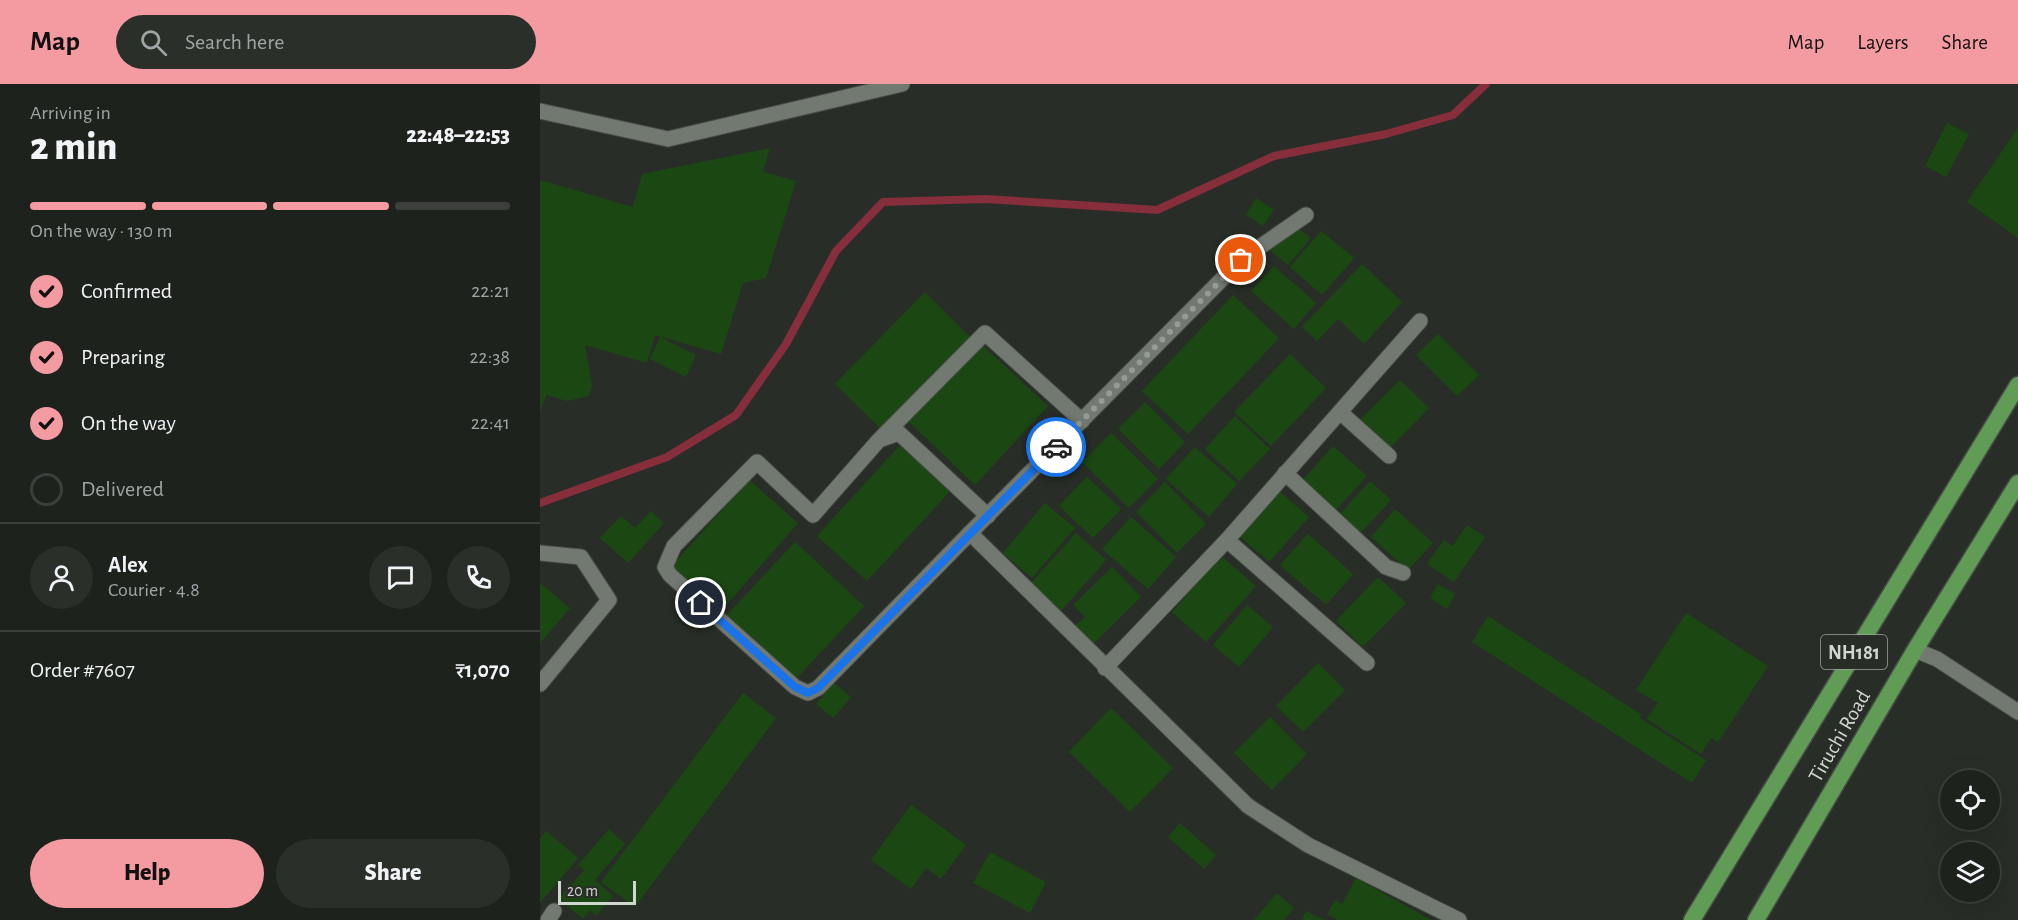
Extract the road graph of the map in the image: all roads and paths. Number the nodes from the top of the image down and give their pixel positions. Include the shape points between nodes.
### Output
1 (902, 84) edge
2 (540, 111) edge
3 (1306, 215) dead end
4 (1420, 321) dead end
5 (2018, 385) edge
6 (1340, 412) junction
7 (1082, 421) junction
8 (879, 440) junction
9 (1389, 456) dead end
10 (1285, 473) junction
11 (2018, 483) edge
12 (988, 516) junction
13 (970, 533) junction
14 (1227, 540) junction
15 (540, 553) edge
16 (1403, 573) dead end
17 (1915, 650) junction
18 (1368, 663) dead end
19 (1105, 668) junction
20 (540, 684) edge
21 (2018, 712) edge
22 (1459, 920) edge
23 (1692, 920) edge
24 (1756, 920) edge

1 - 2 street via 668,139
3 - 7 street via 1241,260
4 - 6 street
5 - 23 highway, NH181
6 - 9 street
6 - 10 street
7 - 8 street via 986,333
7 - 12 street
8 - 12 street via 898,434
8 - 13 street via 813,515 758,462 674,546 665,567 795,687 808,693 818,688
10 - 14 street
10 - 16 street via 1386,567
11 - 17 highway, Tiruchi Road / NH181
12 - 13 street
13 - 19 street
14 - 18 street
14 - 19 street
15 - 20 street via 581,557 609,600
17 - 21 street via 1937,659
17 - 24 highway, Tiruchi Road / NH181
19 - 22 street via 1248,806 1308,845

